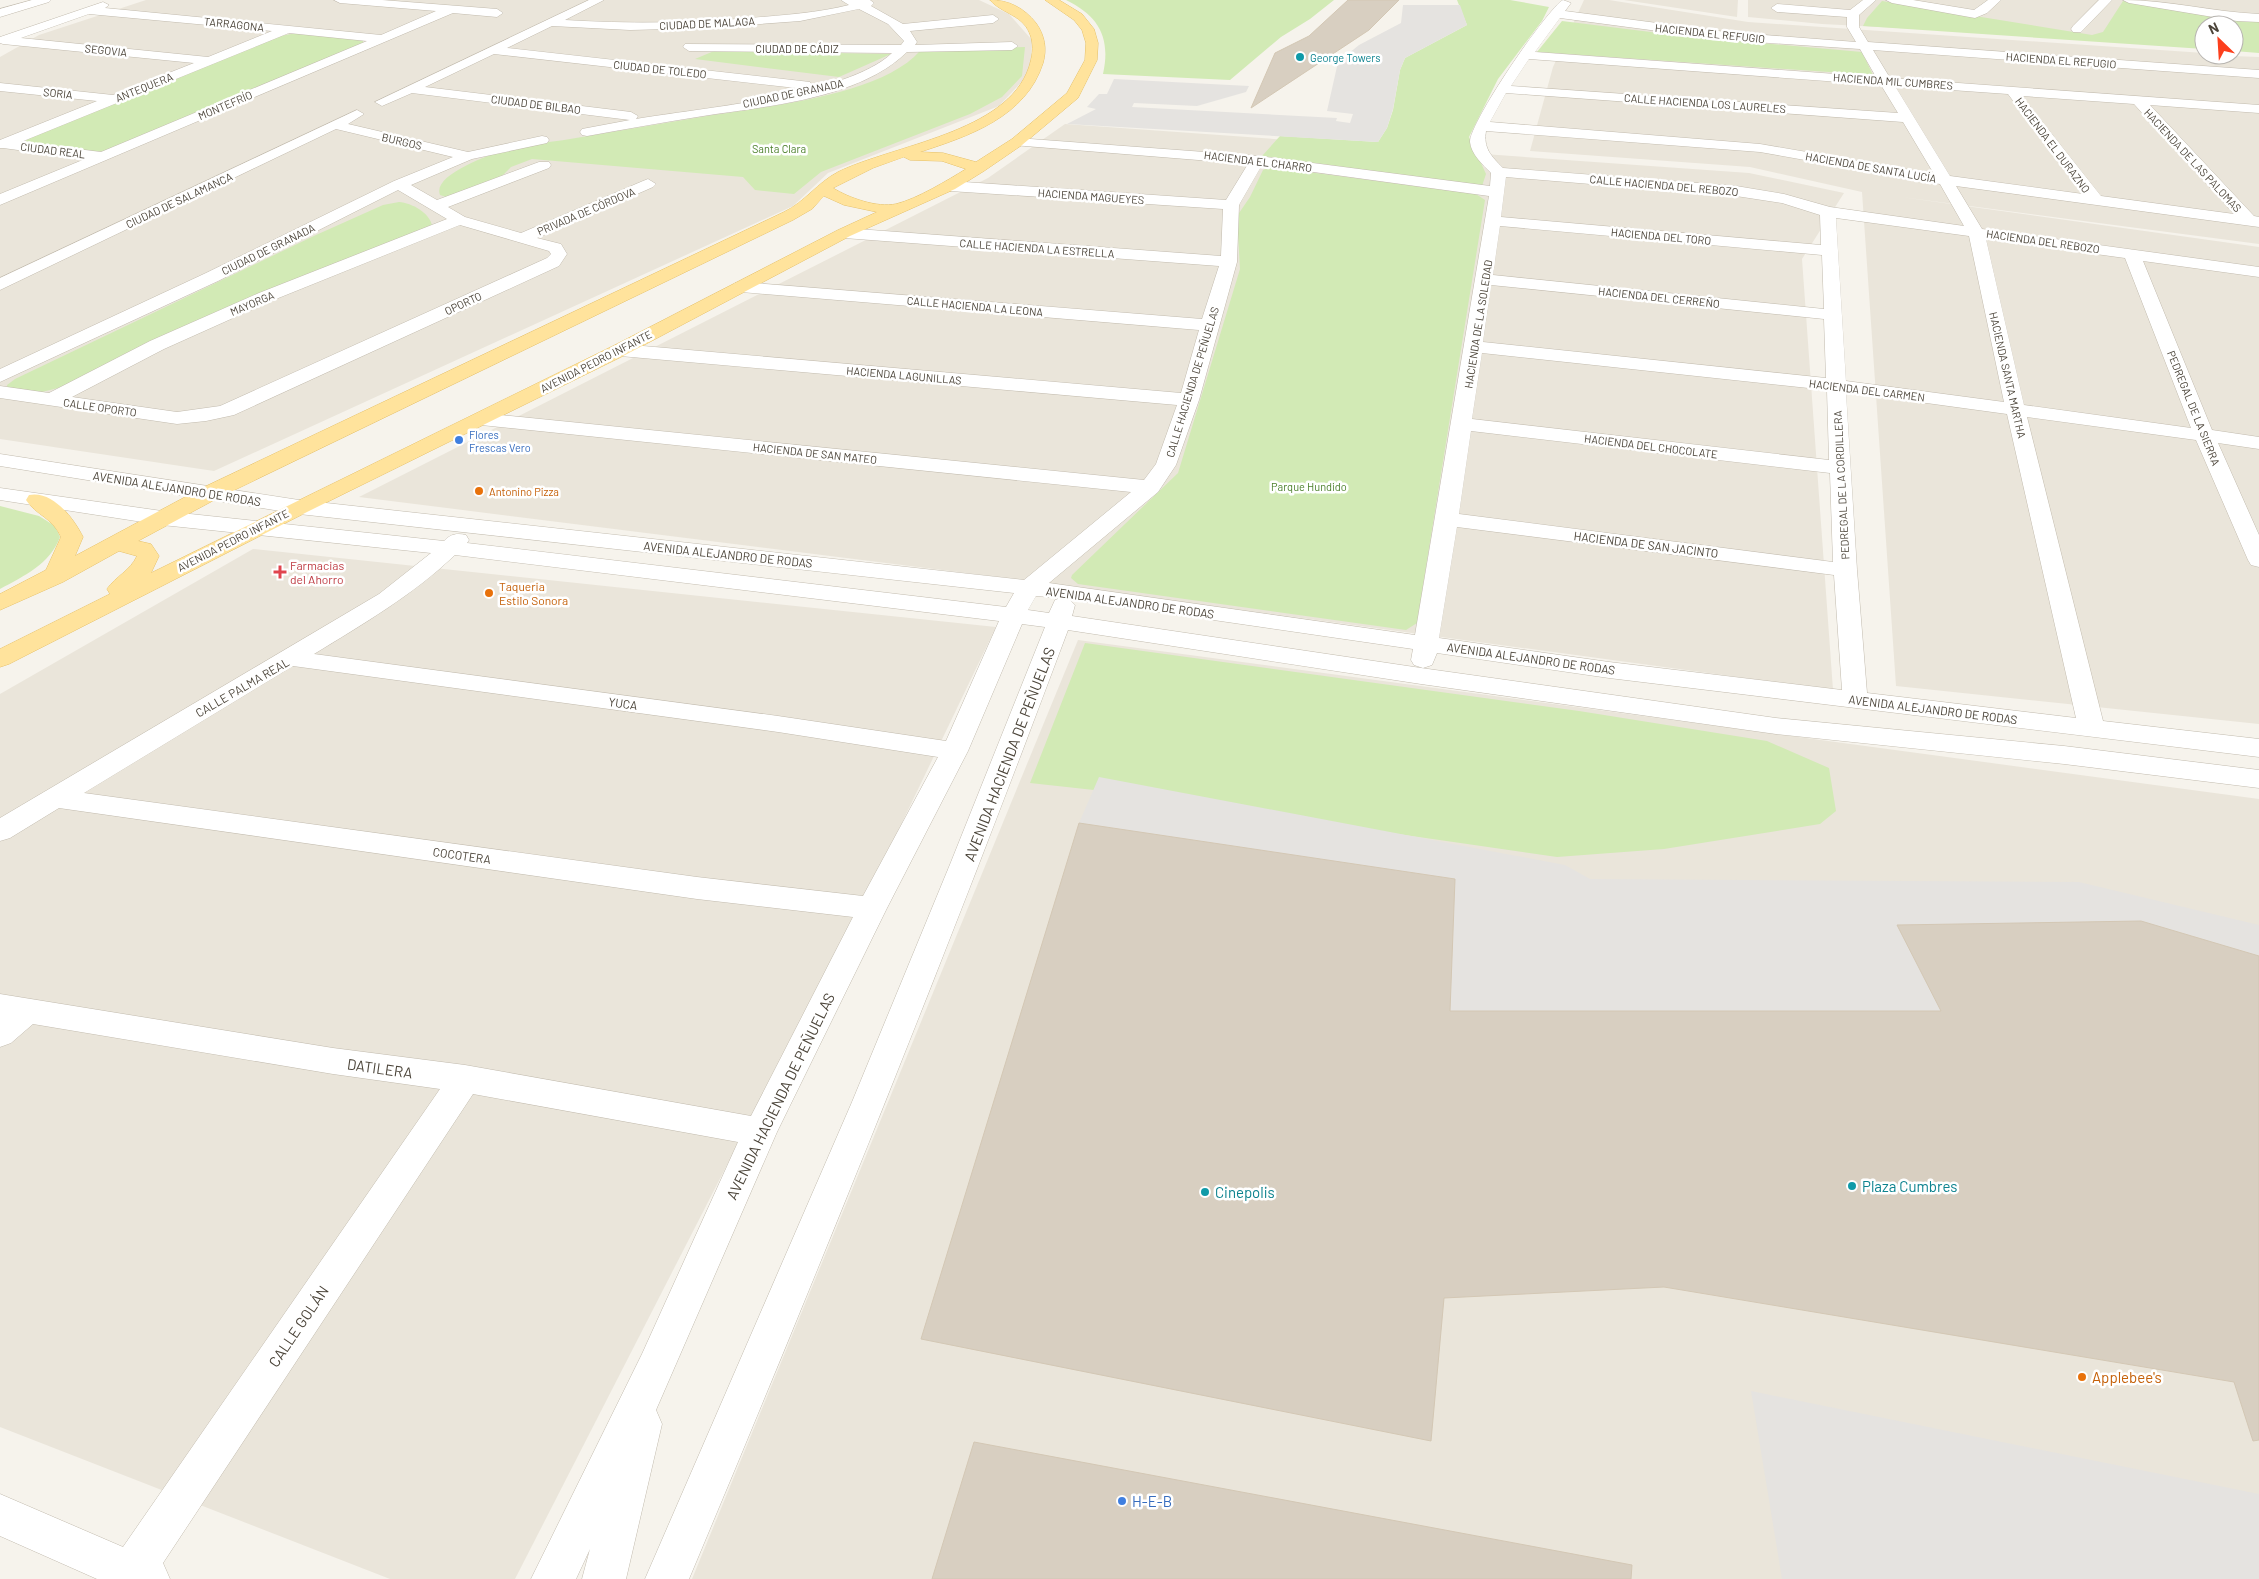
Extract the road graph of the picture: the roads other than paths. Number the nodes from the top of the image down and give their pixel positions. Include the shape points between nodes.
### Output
1 (45, 0) edge
2 (121, 0) edge
3 (340, 0) edge
4 (598, 0) edge
5 (847, 0) edge
6 (881, 0) edge
7 (996, 0) edge
8 (1051, 0) edge
9 (1870, 0) edge
10 (1892, 0) edge
11 (1996, 0) edge
12 (2106, 0) edge
13 (2129, 0) edge
14 (1797, 5) edge
15 (861, 6) junction
16 (1777, 8) dead end
17 (87, 10) junction
18 (450, 10) junction
19 (3, 11) edge
20 (497, 13) dead end
21 (1853, 14) junction
22 (2259, 18) edge
23 (993, 19) dead end
24 (552, 23) junction
25 (695, 26) junction
26 (899, 28) junction
27 (2077, 29) dead end
28 (286, 30) junction
29 (382, 38) junction
30 (2, 41) edge
31 (1012, 46) dead end
32 (1863, 46) junction
33 (689, 48) junction
34 (906, 49) junction
35 (493, 50) junction
36 (1527, 55) junction
37 (209, 60) junction
38 (652, 68) junction
39 (2259, 74) edge
40 (1886, 80) junction
41 (0, 87) edge
42 (827, 87) junction
43 (411, 89) junction
44 (1502, 89) junction
45 (2011, 90) junction
46 (116, 99) junction
47 (2138, 100) junction
48 (382, 102) dead end
49 (2259, 109) edge
50 (357, 114) dead end
51 (1909, 118) junction
52 (661, 119) junction
53 (336, 125) junction
54 (1482, 126) junction
55 (586, 132) dead end
56 (542, 140) dead end
57 (1017, 142) junction
58 (1, 144) edge
59 (468, 156) junction
60 (891, 156) junction
61 (105, 157) junction
62 (1258, 160) junction
63 (544, 166) dead end
64 (980, 168) junction
65 (1499, 172) junction
66 (1943, 180) junction
67 (399, 184) junction
68 (648, 184) dead end
69 (950, 186) junction
70 (822, 188) junction
71 (1497, 192) junction
72 (0, 200) edge
73 (2096, 200) junction
74 (1231, 205) junction
75 (434, 206) junction
76 (900, 209) junction
77 (1828, 212) junction
78 (459, 220) junction
79 (1494, 221) junction
80 (2254, 222) edge
81 (1976, 232) junction
82 (844, 233) junction
83 (524, 238) junction
84 (1828, 251) junction
85 (2132, 254) junction
86 (1229, 262) junction
87 (2259, 272) edge
88 (1485, 280) junction
89 (0, 285) edge
90 (741, 287) junction
91 (1833, 315) junction
92 (1209, 325) junction
93 (1474, 347) junction
94 (620, 350) junction
95 (0, 376) edge
96 (1835, 385) junction
97 (0, 392) edge
98 (51, 400) junction
99 (1188, 400) junction
100 (2015, 410) junction
101 (201, 417) joint
102 (481, 419) junction
103 (1462, 424) junction
104 (2204, 436) junction
105 (2259, 443) edge
106 (0, 460) edge
107 (1840, 468) junction
108 (1150, 486) junction
109 (210, 493) junction
110 (0, 494) edge
111 (37, 500) junction
112 (300, 507) junction
113 (162, 518) junction
114 (1448, 519) junction
115 (471, 526) junction
116 (256, 529) junction
117 (116, 544) junction
118 (450, 548) junction
119 (2259, 560) edge
120 (1058, 565) junction
121 (1845, 570) junction
122 (55, 577) junction
123 (1021, 602) junction
124 (0, 603) edge
125 (1063, 607) junction
126 (71, 623) junction
127 (1424, 643) junction
128 (290, 658) junction
129 (0, 659) edge
130 (1421, 676) junction
131 (1855, 698) junction
132 (2092, 729) junction
133 (2259, 748) edge
134 (955, 751) junction
135 (2259, 779) edge
136 (52, 798) junction
137 (0, 831) edge
138 (872, 908) junction
139 (13, 1008) edge
140 (0, 1034) edge
141 (465, 1079) junction
142 (760, 1132) junction
143 (656, 1367) junction
144 (0, 1515) edge
145 (140, 1576) edge
146 (553, 1579) edge
147 (604, 1579) edge
148 (667, 1579) edge

1 - 19 street
2 - 17 street
3 - 18 street
4 - 24 street
5 - 15 street
6 - 15 street, CIUDAD DE MALAGA
7 - 60 main road via 1028,20 1037,32 1040,46 1038,62 1026,90 986,120 933,143
8 - 57 main road, AVENIDA PEDRO INFANTE via 1078,17 1088,29 1092,43 1090,60 1074,95
9 - 21 street
10 - 11 street via 1975,14
12 - 27 street
13 - 22 street
14 - 16 street
14 - 21 street
15 - 25 street, CIUDAD DE MALAGA via 824,15
15 - 26 street
17 - 28 street, TARRAGONA
17 - 30 street
18 - 20 street
18 - 29 street, MONTEFRÍO
21 - 32 street, HACIENDA SANTA MARTHA via 1853,27
23 - 26 street
24 - 25 street, CIUDAD DE MALAGA
24 - 35 street
25 - 33 street
26 - 34 street via 911,42
28 - 29 street, TARRAGONA
28 - 37 street, ANTEQUERA
29 - 61 street, MONTEFRÍO
30 - 37 street, SEGOVIA
31 - 34 street, CIUDAD DE CÁDIZ
32 - 36 street, HACIENDA EL REFUGIO via 1684,31 1561,8
32 - 39 street, HACIENDA EL REFUGIO
32 - 40 street, HACIENDA SANTA MARTHA
33 - 34 street, CIUDAD DE CÁDIZ
33 - 38 street, CIUDAD DE CÁDIZ
34 - 42 street, CIUDAD DE GRANADA via 873,71
35 - 38 street, CIUDAD DE TOLEDO
35 - 43 street
36 - 40 street, HACIENDA MIL CUMBRES
36 - 44 street
37 - 46 street, ANTEQUERA
38 - 42 street, CIUDAD DE TOLEDO
40 - 45 street, HACIENDA MIL CUMBRES
40 - 51 street, HACIENDA SANTA MARTHA
41 - 46 street, SORIA
42 - 52 street, CIUDAD DE GRANADA
43 - 48 street
43 - 52 street, CIUDAD DE BILBAO
44 - 51 street, CALLE HACIENDA LOS LAURELES
44 - 54 street
45 - 47 street, HACIENDA MIL CUMBRES
45 - 73 street, HACIENDA EL DURAZNO
46 - 58 street, ANTEQUERA
47 - 49 street, HACIENDA MIL CUMBRES
47 - 80 street, HACIENDA DE LAS PALOMAS
50 - 53 street, CIUDAD DE SALAMANCA
51 - 66 street, HACIENDA SANTA MARTHA
52 - 55 street, CIUDAD DE GRANADA
53 - 59 street, BURGOS
53 - 89 street, CIUDAD DE SALAMANCA
54 - 65 street via 1477,136 1480,151
54 - 66 street, HACIENDA DE SANTA LUCÍA via 1744,146
56 - 59 street, CIUDAD DE GRANADA
57 - 62 street, HACIENDA EL CHARRO
57 - 64 main road, AVENIDA PEDRO INFANTE
58 - 61 street, CIUDAD REAL
59 - 67 street, CIUDAD DE GRANADA
60 - 64 main road via 943,157
60 - 70 main road via 843,175
61 - 72 street, MONTEFRÍO
62 - 71 street, HACIENDA EL CHARRO
62 - 74 street, CALLE HACIENDA DE PEÑUELAS
63 - 75 street
64 - 69 main road, AVENIDA PEDRO INFANTE
65 - 71 street, HACIENDA DE LA SOLEDAD
65 - 77 street, CALLE HACIENDA DEL REBOZO via 1736,191 1784,199
66 - 73 street, HACIENDA DE SANTA LUCÍA
66 - 81 street, HACIENDA SANTA MARTHA
67 - 75 street, OPORTO
67 - 95 street, CIUDAD DE GRANADA via 212,277
68 - 83 street, PRIVADA DE CÓRDOVA
69 - 74 street, HACIENDA MAGUEYES
69 - 76 main road, AVENIDA PEDRO INFANTE
70 - 76 main road via 862,207
70 - 109 main road via 807,206 787,217
71 - 79 street, HACIENDA DE LA SOLEDAD
73 - 80 street, HACIENDA DE SANTA LUCÍA
74 - 86 street, CALLE HACIENDA DE PEÑUELAS
75 - 78 street, OPORTO
76 - 82 main road, AVENIDA PEDRO INFANTE
77 - 81 street, HACIENDA DEL REBOZO
77 - 84 street, PEDREGAL DE LA CORDILLERA
78 - 83 street, OPORTO
78 - 98 street, MAYORGA via 265,297 158,345
79 - 84 street, HACIENDA DEL TORO
79 - 88 street, HACIENDA DE LA SOLEDAD
81 - 85 street, HACIENDA DEL REBOZO
81 - 100 street, HACIENDA SANTA MARTHA
82 - 86 street, CALLE HACIENDA LA ESTRELLA
82 - 90 main road, AVENIDA PEDRO INFANTE
83 - 101 street, OPORTO via 555,248 559,254 553,262 234,408
84 - 91 street, PEDREGAL DE LA CORDILLERA
85 - 87 street, HACIENDA DEL REBOZO
85 - 104 street, PEDREGAL DE LA SIERRA
86 - 92 street, CALLE HACIENDA DE PEÑUELAS
88 - 91 street, HACIENDA DEL CERREÑO
88 - 93 street, HACIENDA DE LA SOLEDAD
90 - 92 street, CALLE HACIENDA LA LEONA
90 - 94 main road, AVENIDA PEDRO INFANTE
91 - 96 street, PEDREGAL DE LA CORDILLERA
92 - 99 street, CALLE HACIENDA DE PEÑUELAS
93 - 96 street, HACIENDA DEL CARMEN
93 - 103 street, HACIENDA DE LA SOLEDAD
94 - 99 street, HACIENDA LAGUNILLAS
94 - 102 main road, AVENIDA PEDRO INFANTE
96 - 100 street, HACIENDA DEL CARMEN
96 - 107 street, PEDREGAL DE LA CORDILLERA
97 - 98 street, CALLE OPORTO
98 - 101 street, CALLE OPORTO via 177,418
99 - 108 street, CALLE HACIENDA DE PEÑUELAS via 1173,450
100 - 104 street, HACIENDA DEL CARMEN
100 - 132 street, HACIENDA SANTA MARTHA
102 - 108 street, HACIENDA DE SAN MATEO
102 - 112 main road, AVENIDA PEDRO INFANTE
103 - 107 street, HACIENDA DEL CHOCOLATE
103 - 114 street, HACIENDA DE LA SOLEDAD
104 - 105 street, HACIENDA DEL CARMEN
104 - 119 street, PEDREGAL DE LA SIERRA
106 - 109 street, AVENIDA ALEJANDRO DE RODAS
107 - 121 street, PEDREGAL DE LA CORDILLERA
108 - 120 street, CALLE HACIENDA DE PEÑUELAS
109 - 112 street, AVENIDA ALEJANDRO DE RODAS
109 - 113 main road
110 - 111 street, AVENIDA ALEJANDRO DE RODAS
111 - 113 street, AVENIDA ALEJANDRO DE RODAS
111 - 122 main road via 65,522 72,537
112 - 115 street, AVENIDA ALEJANDRO DE RODAS
112 - 116 main road, AVENIDA PEDRO INFANTE
113 - 116 street, AVENIDA ALEJANDRO DE RODAS
113 - 117 main road
114 - 121 street, HACIENDA DE SAN JACINTO
114 - 127 street, HACIENDA DE LA SOLEDAD
115 - 118 street, CALLE PALMA REAL
115 - 123 street, AVENIDA ALEJANDRO DE RODAS
116 - 118 street, AVENIDA ALEJANDRO DE RODAS
116 - 126 main road, AVENIDA PEDRO INFANTE
117 - 122 main road
117 - 126 main road via 143,549 148,556 144,568
118 - 123 street, AVENIDA ALEJANDRO DE RODAS
118 - 128 street, CALLE PALMA REAL via 387,599
120 - 123 street, CALLE HACIENDA DE PEÑUELAS
120 - 125 street
121 - 131 street, PEDREGAL DE LA CORDILLERA
122 - 124 main road
123 - 125 street, AVENIDA ALEJANDRO DE RODAS
123 - 134 street, AVENIDA HACIENDA DE PEÑUELAS
125 - 127 street, AVENIDA ALEJANDRO DE RODAS
125 - 130 street, AVENIDA ALEJANDRO DE RODAS
125 - 148 street, AVENIDA HACIENDA DE PEÑUELAS via 975,844 890,1055
126 - 129 main road, AVENIDA PEDRO INFANTE
127 - 130 street, HACIENDA DE LA SOLEDAD
127 - 131 street, AVENIDA ALEJANDRO DE RODAS via 1609,670
128 - 134 street, YUCA
128 - 136 street, CALLE PALMA REAL
130 - 135 street, AVENIDA ALEJANDRO DE RODAS via 1776,726 2064,755
131 - 132 street, AVENIDA ALEJANDRO DE RODAS
132 - 133 street, AVENIDA ALEJANDRO DE RODAS
134 - 138 street, AVENIDA HACIENDA DE PEÑUELAS
136 - 137 street, CALLE PALMA REAL
136 - 138 street, COCOTERA via 698,888
138 - 142 street, AVENIDA HACIENDA DE PEÑUELAS
139 - 140 street
139 - 141 street, DATILERA via 333,1061
141 - 142 street, DATILERA
141 - 145 street, CALLE GOLÁN
142 - 143 street, AVENIDA HACIENDA DE PEÑUELAS
143 - 146 street, AVENIDA HACIENDA DE PEÑUELAS
143 - 147 street
144 - 145 street

